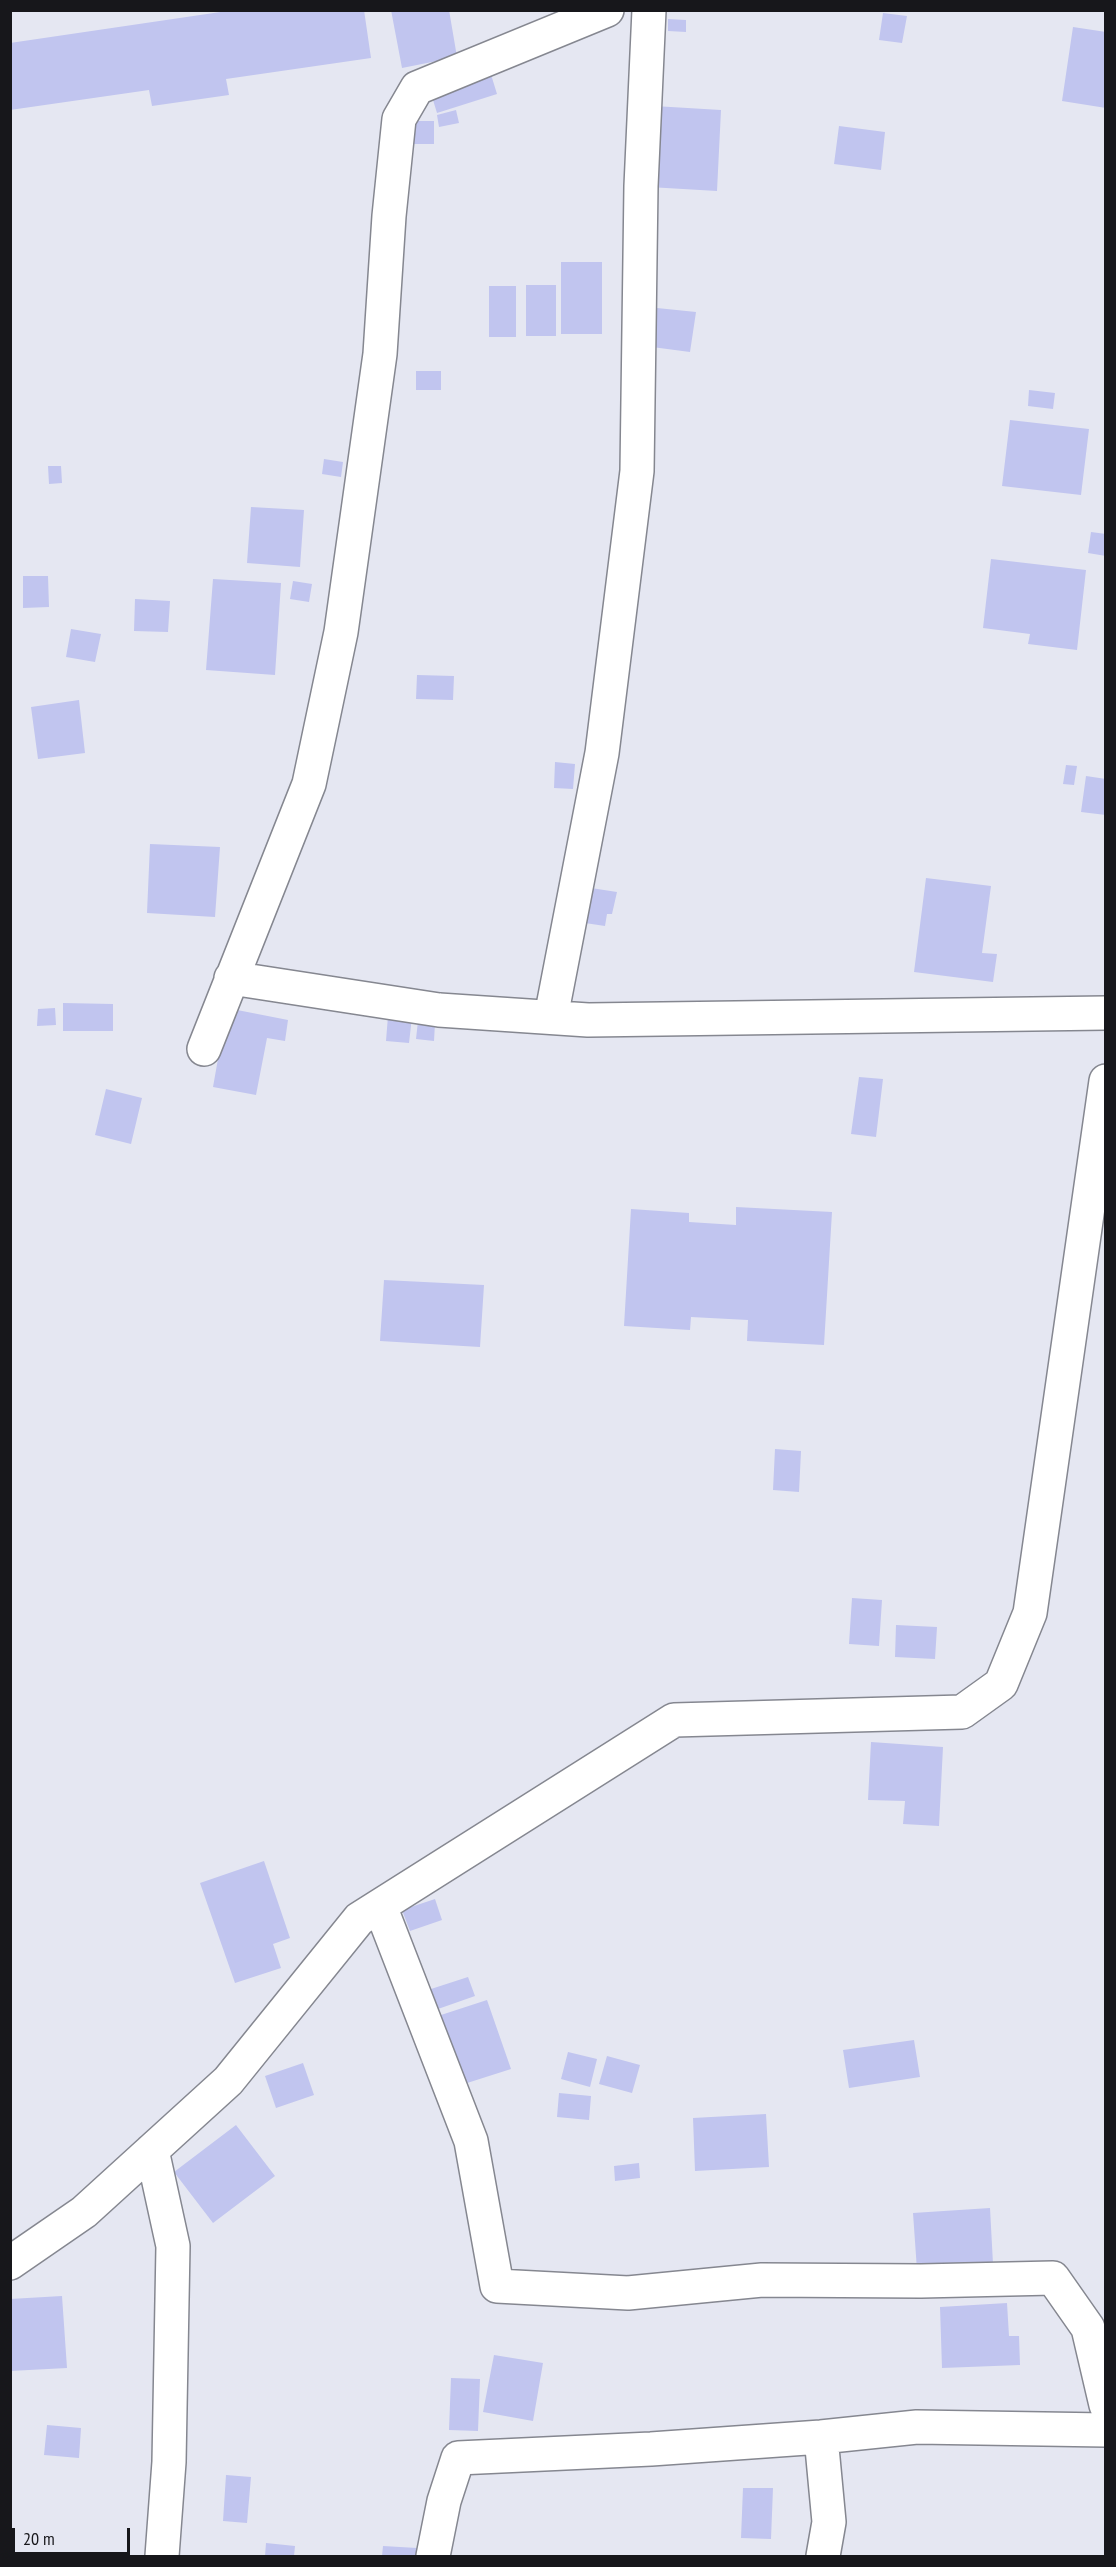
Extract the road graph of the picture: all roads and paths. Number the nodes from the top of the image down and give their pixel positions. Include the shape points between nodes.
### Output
1 (607, 10) edge
2 (649, 10) edge
3 (231, 978) junction
4 (1106, 1012) edge
5 (551, 1017) junction
6 (204, 1049) dead end
7 (1106, 1081) edge
8 (380, 1905) junction
9 (152, 2150) junction
10 (10, 2263) edge
11 (1106, 2405) edge
12 (1106, 2430) edge
13 (821, 2437) junction
14 (162, 2556) edge
15 (433, 2556) edge
16 (823, 2556) edge

1 - 3 street via 417,88 399,119 380,354 341,632 309,784
2 - 5 street via 641,197 637,471 602,753
3 - 5 street via 439,1010
3 - 6 street
4 - 5 street via 588,1020
7 - 8 street via 1030,1613 1001,1684 962,1712 674,1719
8 - 9 street via 359,1919 228,2081
8 - 11 street via 471,2141 497,2286 628,2293 762,2280 1053,2278 1088,2328
9 - 10 street via 84,2212
9 - 14 street via 173,2246 169,2462
12 - 13 street via 917,2427
13 - 15 street via 458,2458
13 - 16 street via 829,2522

